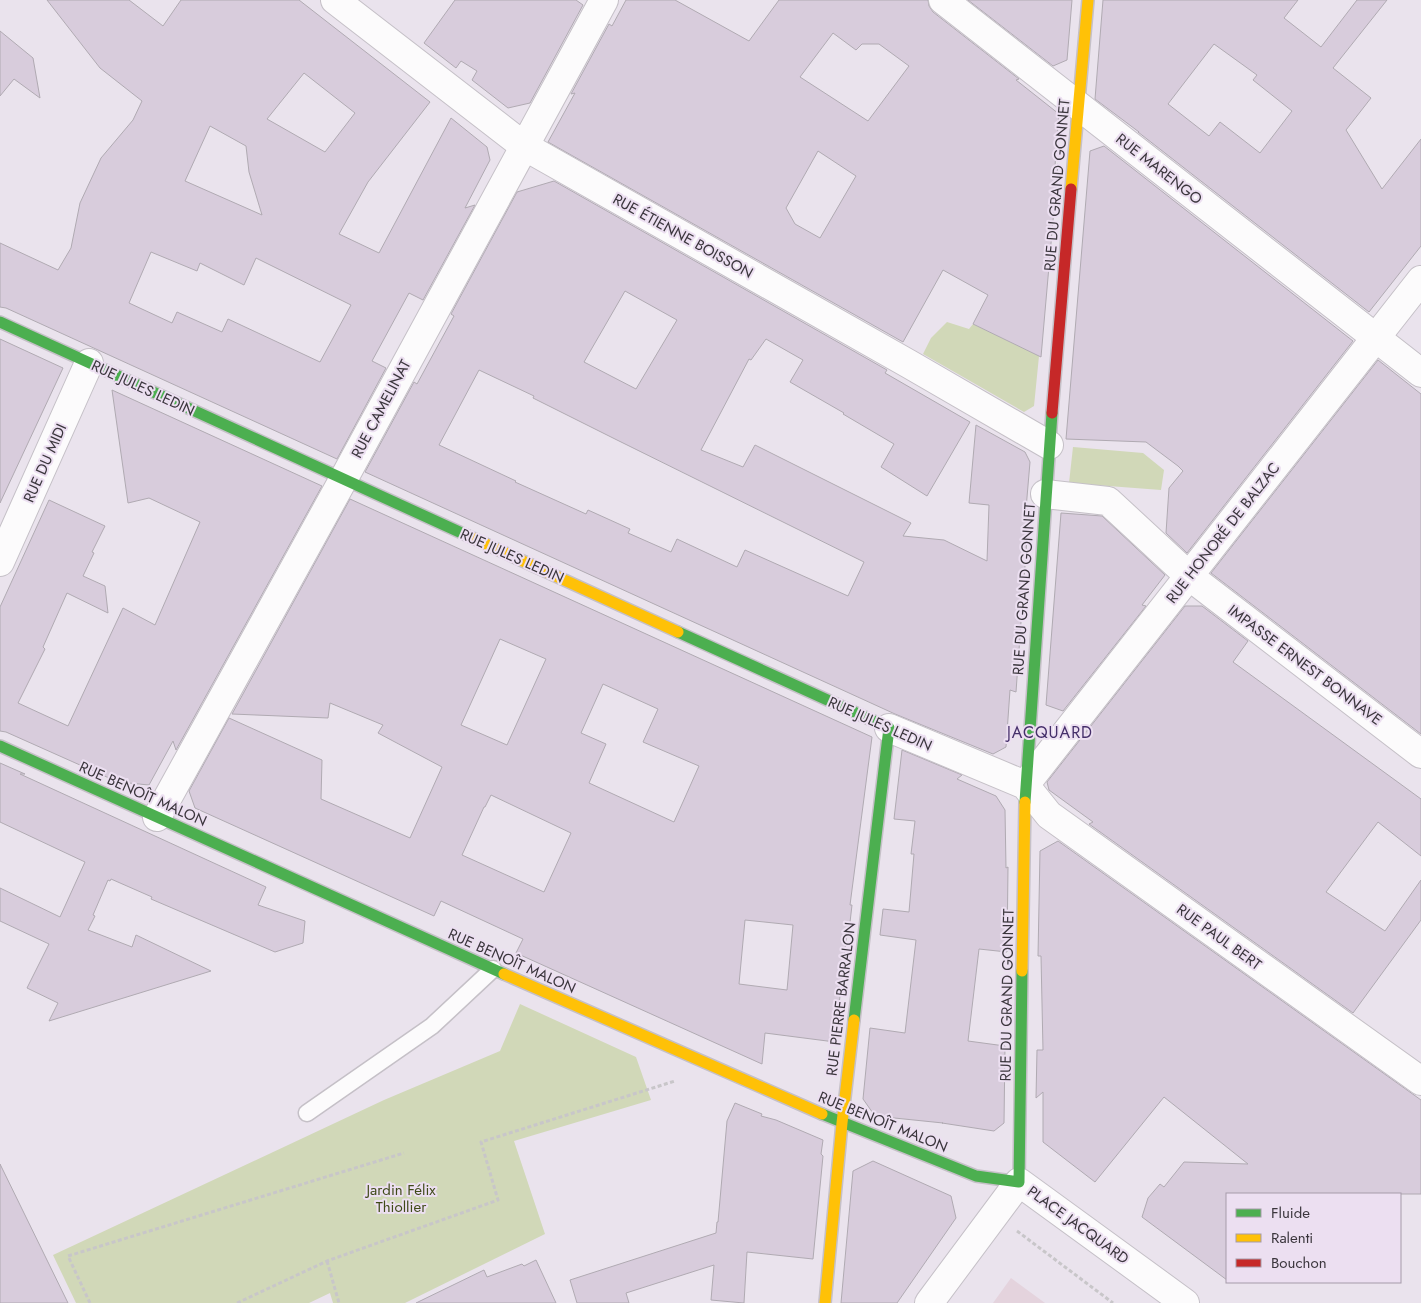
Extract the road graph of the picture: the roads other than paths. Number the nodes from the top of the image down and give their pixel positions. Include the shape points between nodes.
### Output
1 (335, 0) edge
2 (604, 0) edge
3 (943, 0) edge
4 (1088, 0) edge
5 (1079, 107) junction
6 (524, 146) junction
7 (1421, 280) edge
8 (0, 322) edge
9 (1375, 338) junction
10 (90, 363) junction
11 (1421, 373) edge
12 (1048, 445) junction
13 (343, 480) junction
14 (1045, 494) junction
15 (0, 562) edge
16 (1189, 576) junction
17 (889, 728) junction
18 (0, 746) edge
19 (1421, 754) edge
20 (1025, 786) junction
21 (157, 817) junction
22 (493, 969) junction
23 (1421, 1081) edge
24 (307, 1113) dead end
25 (842, 1123) junction
26 (1019, 1182) junction
27 (825, 1303) edge
28 (930, 1303) edge
29 (1185, 1303) edge

1 - 6 street, RUE ÉTIENNE BOISSON
2 - 6 street, RUE CAMELINAT
3 - 5 street, RUE MARENGO
4 - 5 street, RUE DU GRAND GONNET
5 - 9 street, RUE MARENGO
5 - 12 street, RUE DU GRAND GONNET
6 - 12 street, RUE ÉTIENNE BOISSON
6 - 13 street, RUE CAMELINAT
7 - 9 street, RUE HONORÉ DE BALZAC
8 - 10 street, RUE JULES LEDIN
9 - 11 street, RUE MARENGO
9 - 16 street, RUE HONORÉ DE BALZAC
10 - 13 street, RUE JULES LEDIN
10 - 15 street, RUE DU MIDI
12 - 14 street, RUE DU GRAND GONNET
13 - 17 street, RUE JULES LEDIN
13 - 21 street, RUE CAMELINAT
14 - 16 street, IMPASSE ERNEST BONNAVE via 1108,501
14 - 20 street, RUE DU GRAND GONNET
16 - 19 street, IMPASSE ERNEST BONNAVE
16 - 20 street, RUE HONORÉ DE BALZAC
17 - 20 street, RUE JULES LEDIN
17 - 25 street, RUE PIERRE BARRALON
18 - 21 street, RUE BENOÎT MALON
20 - 23 street, RUE PAUL BERT via 1048,815
20 - 26 street, RUE DU GRAND GONNET
21 - 22 street, RUE BENOÎT MALON
22 - 24 lane via 432,1026
22 - 25 street, RUE BENOÎT MALON
25 - 26 street, RUE BENOÎT MALON via 976,1176
25 - 27 street, RUE PIERRE BARRALON
26 - 28 street, PLACE JACQUARD
26 - 29 street, PLACE JACQUARD

